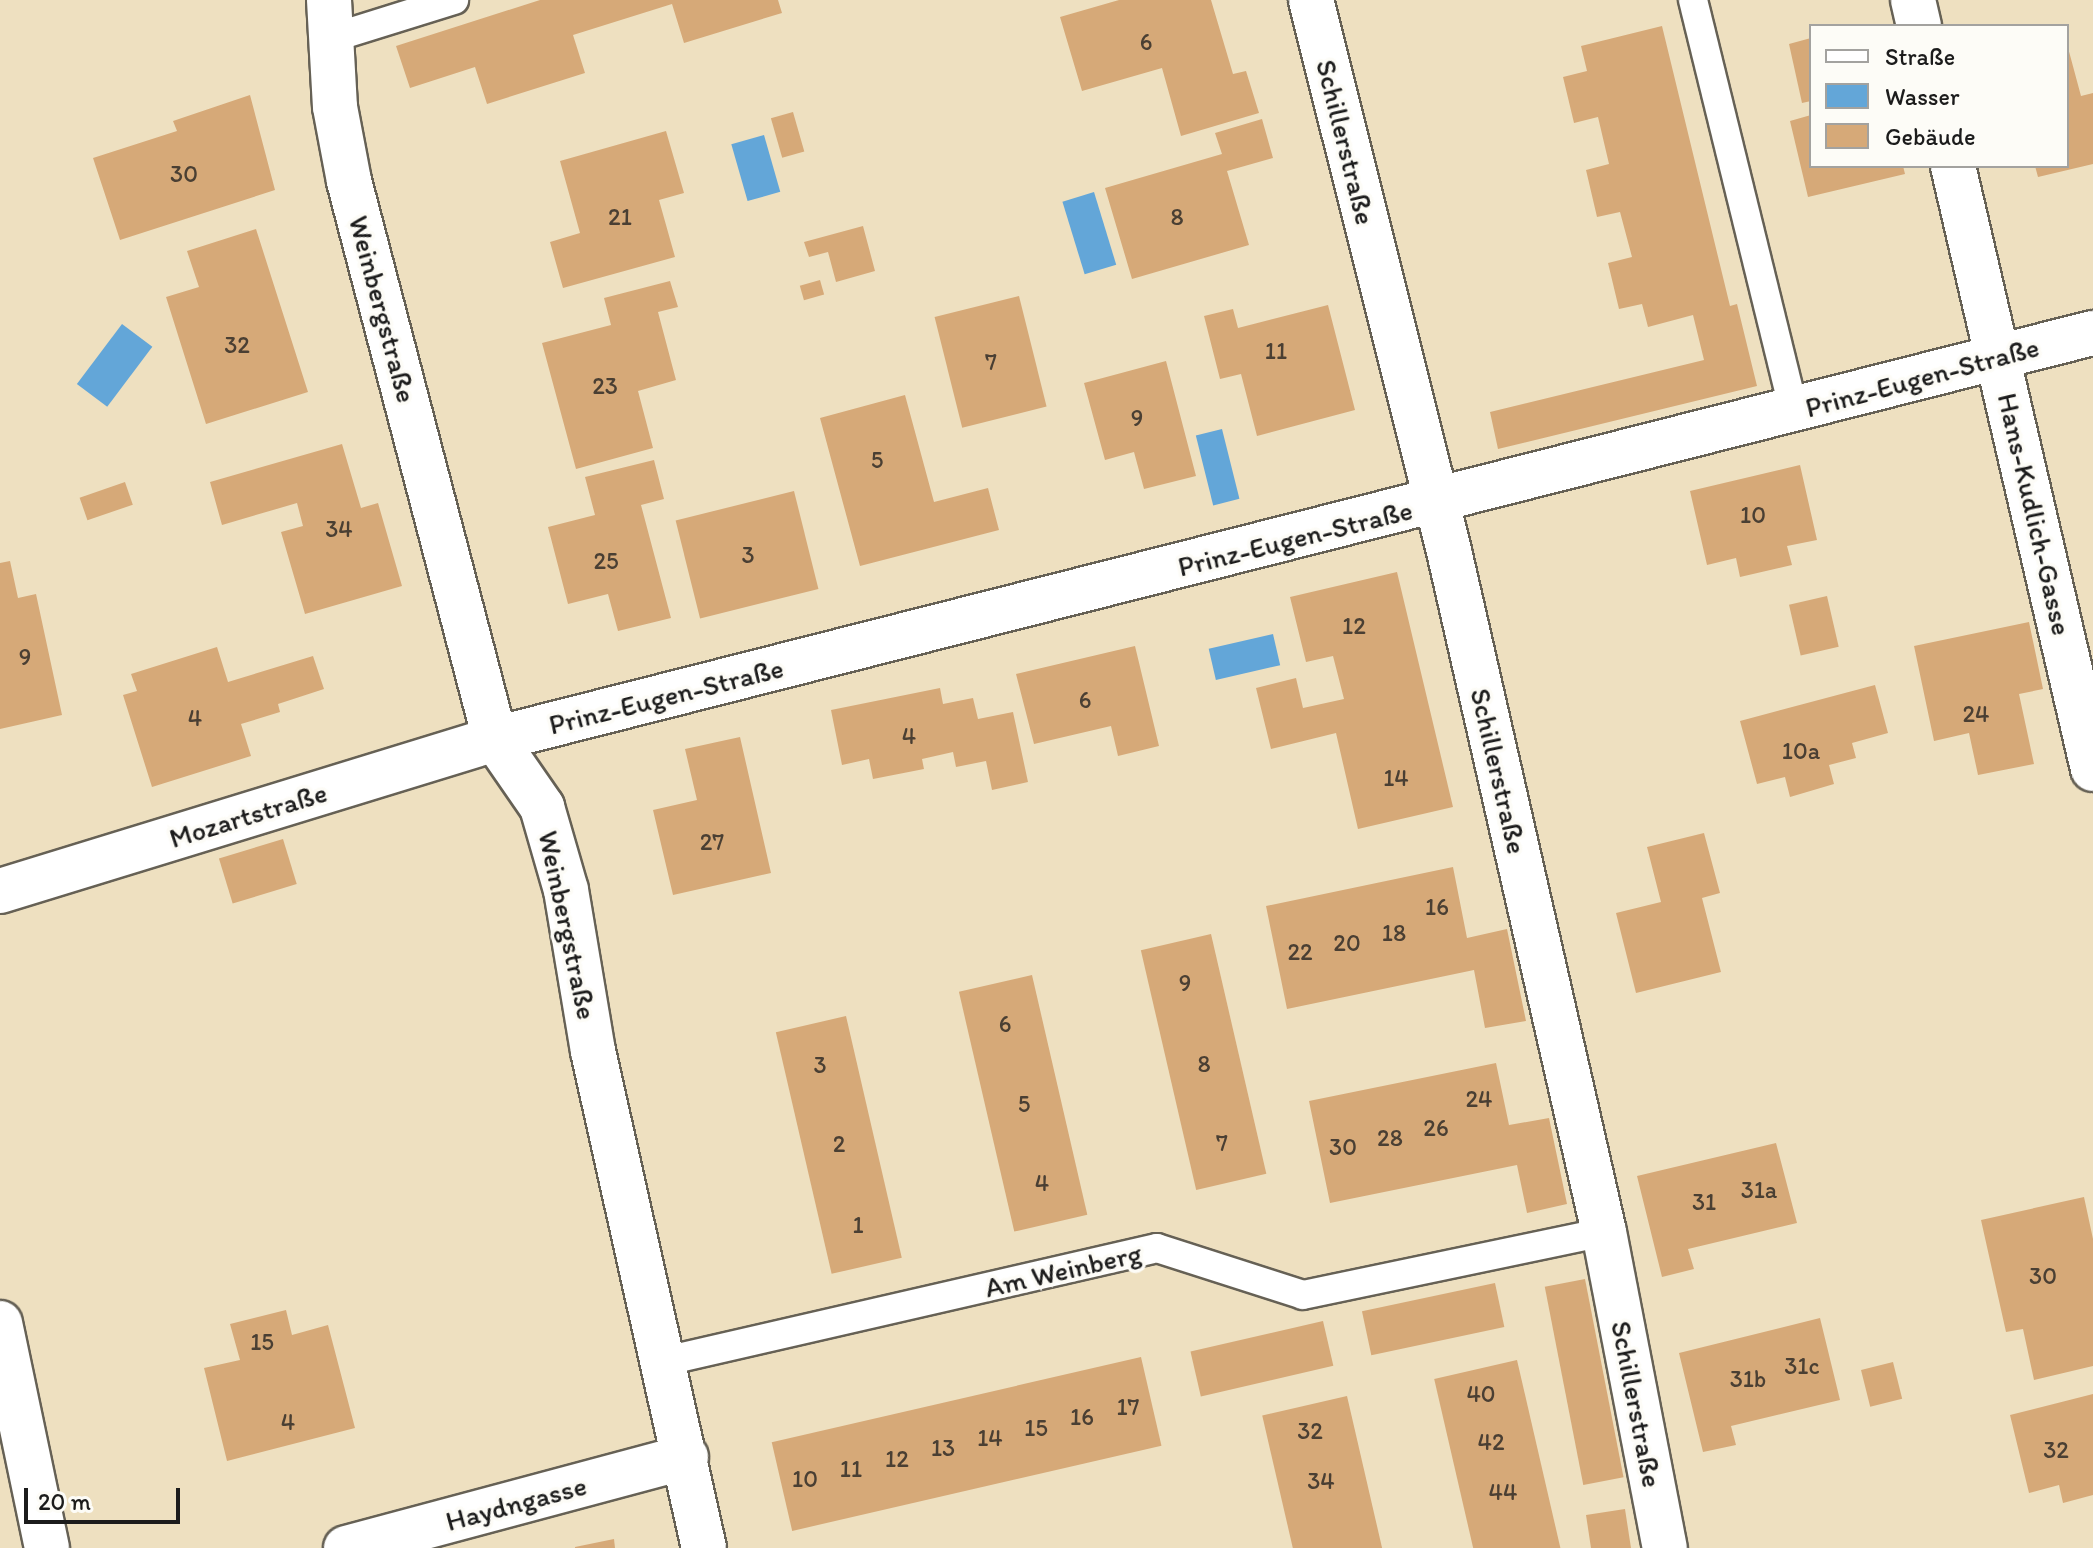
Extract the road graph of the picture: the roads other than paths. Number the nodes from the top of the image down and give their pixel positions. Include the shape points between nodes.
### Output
1 (454, 0) edge
2 (1311, 0) edge
3 (1693, 0) edge
4 (1913, 0) edge
5 (330, 19) edge
6 (1919, 24) edge
7 (1953, 168) edge
8 (2093, 333) edge
9 (1999, 354) junction
10 (1794, 412) junction
11 (1438, 501) junction
12 (495, 739) junction
13 (2093, 769) edge
14 (0, 891) edge
15 (1604, 1232) junction
16 (0, 1323) edge
17 (661, 1362) junction
18 (686, 1457) junction
19 (47, 1548) edge
20 (346, 1548) edge
21 (704, 1548) edge
22 (1665, 1548) edge

1 - 5 lane, Weinbergstraße
2 - 11 street, Schillerstraße
3 - 10 lane
4 - 6 street
5 - 12 street, Weinbergstraße via 335,107 349,181
7 - 9 street, Hans-Kudlich-Gasse
8 - 9 street, Prinz-Eugen-Straße
9 - 10 street, Prinz-Eugen-Straße
9 - 13 street, Hans-Kudlich-Gasse
10 - 11 street, Prinz-Eugen-Straße
11 - 12 street, Prinz-Eugen-Straße
11 - 15 street, Schillerstraße
12 - 14 street, Mozartstraße
12 - 17 street, Weinbergstraße via 542,807 566,890 593,1051
15 - 17 lane, Am Weinberg via 1303,1295 1157,1248
15 - 22 street, Schillerstraße
16 - 19 street
17 - 18 street, Weinbergstraße
18 - 20 street, Haydngasse
18 - 21 street, Weinbergstraße

